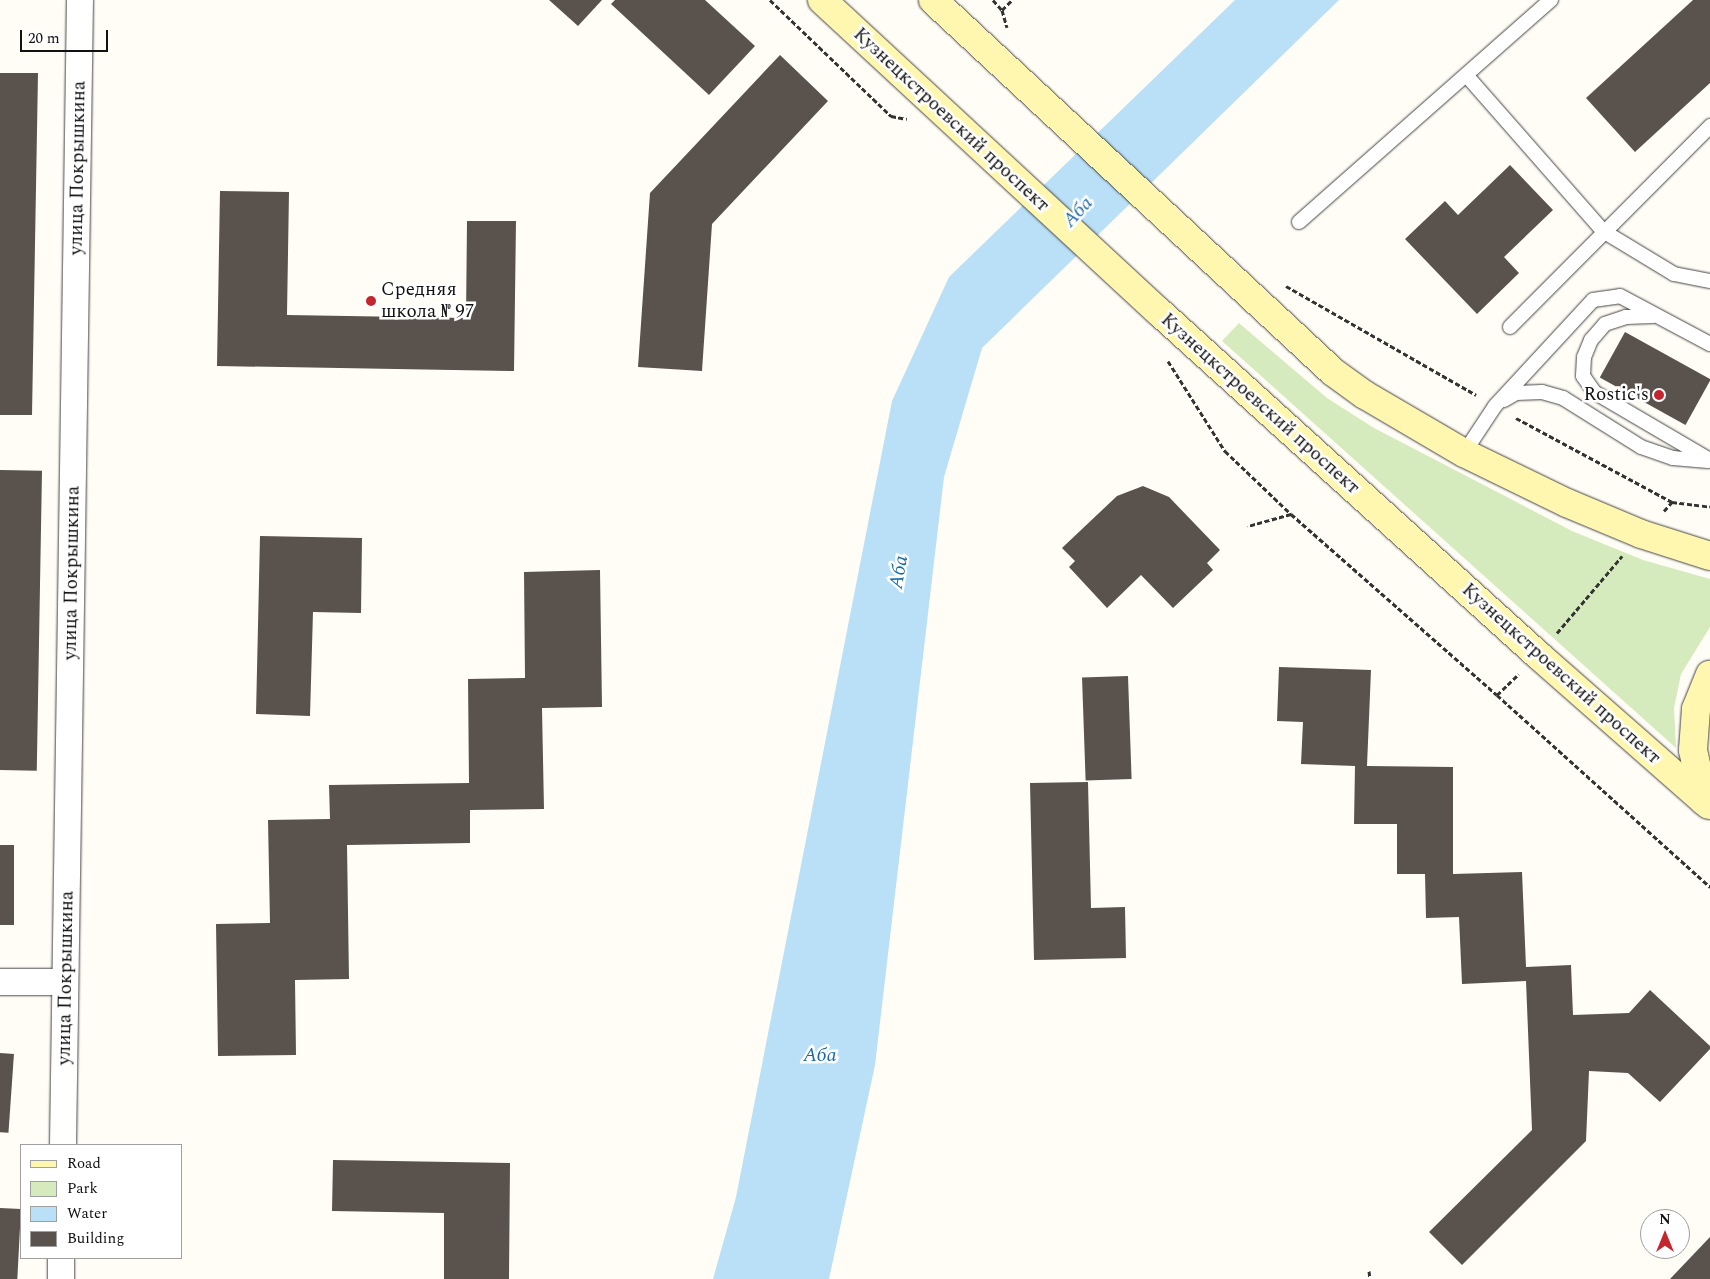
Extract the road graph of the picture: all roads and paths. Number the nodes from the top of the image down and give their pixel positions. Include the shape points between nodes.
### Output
1 (80, 0) edge
2 (770, 0) edge
3 (822, 0) edge
4 (933, 0) edge
5 (993, 0) edge
6 (1012, 0) edge
7 (1551, 0) edge
8 (1467, 76) junction
9 (890, 116) dead end
10 (1710, 126) edge
11 (1299, 222) dead end
12 (1604, 231) junction
13 (1710, 281) edge
14 (1280, 283) dead end
15 (1652, 316) junction
16 (1510, 327) dead end
17 (1710, 344) edge
18 (1163, 353) dead end
19 (1495, 406) junction
20 (1464, 453) junction
21 (1710, 461) edge
22 (1672, 502) dead end
23 (1248, 526) dead end
24 (1710, 556) edge
25 (1710, 675) edge
26 (1497, 695) dead end
27 (1707, 803) edge
28 (1710, 887) edge
29 (0, 982) edge
30 (65, 982) junction
31 (63, 1144) edge
32 (61, 1259) edge
33 (1369, 1271) dead end
34 (61, 1279) edge
35 (1370, 1279) edge

1 - 30 street, улица Покрышкина
2 - 9 path
3 - 27 main road, Кузнецкстроевский проспект via 1158,311 1538,655
4 - 20 main road via 1333,372 1365,395
5 - 6 path via 1002,10
7 - 8 lane
8 - 11 lane
8 - 12 lane
10 - 12 lane
12 - 13 lane via 1674,274
12 - 16 lane
14 - 19 path
15 - 17 lane
15 - 19 lane via 1620,296 1593,300
15 - 21 lane via 1626,317 1605,324 1591,340 1584,357 1583,376 1594,392
18 - 23 path via 1225,451 1291,514
19 - 20 lane
19 - 21 lane via 1516,393 1542,392 1563,398 1641,447 1673,458
19 - 22 path
20 - 24 main road via 1567,503 1641,534
25 - 27 main road via 1696,709 1693,750
26 - 28 path
29 - 30 street
30 - 31 street, улица Покрышкина
32 - 34 street
33 - 35 path

